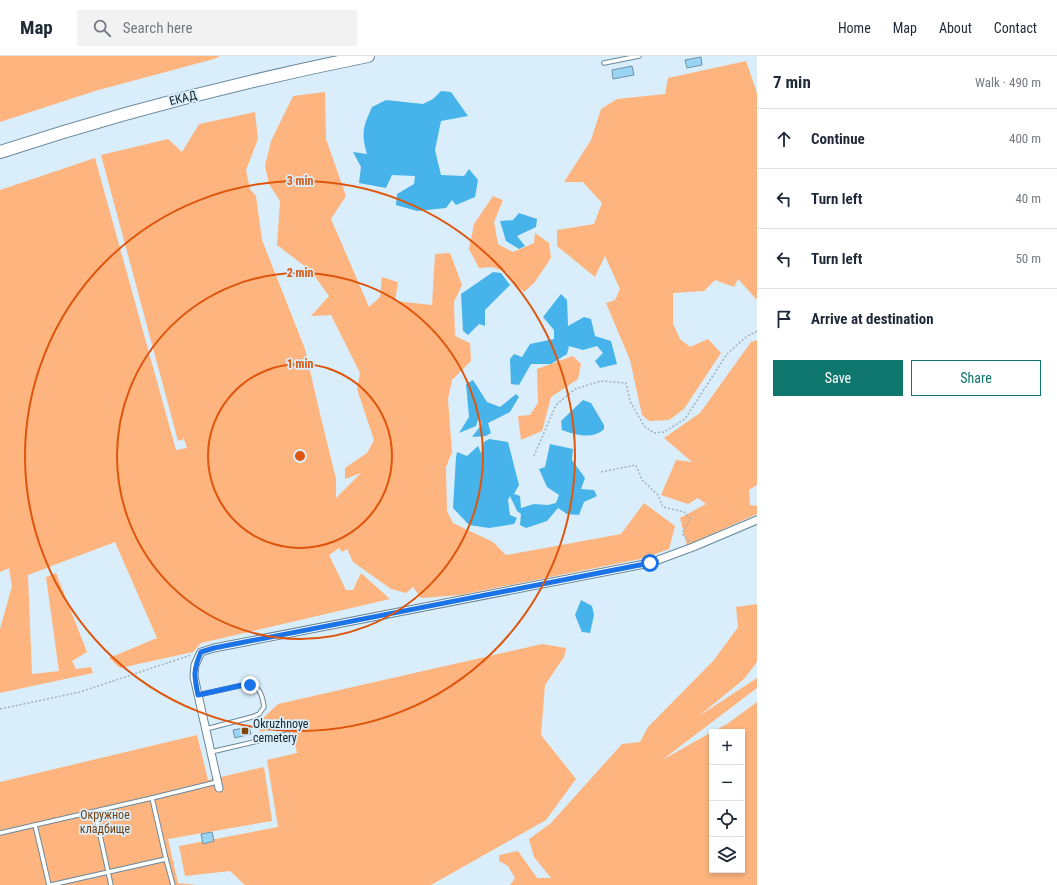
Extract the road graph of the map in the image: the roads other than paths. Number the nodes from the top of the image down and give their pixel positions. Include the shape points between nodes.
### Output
1 (368, 56) edge
2 (639, 56) edge
3 (604, 63) dead end
4 (0, 152) edge
5 (757, 520) edge
6 (198, 695) junction
7 (206, 729) junction
8 (288, 734) dead end
9 (211, 752) junction
10 (218, 785) joint
11 (152, 798) junction
12 (95, 812) junction
13 (35, 825) junction
14 (0, 833) edge
15 (166, 859) junction
16 (108, 872) junction
17 (50, 885) edge
18 (111, 885) edge
19 (172, 885) edge

1 - 4 highway, ЕКАД via 290,71 147,107
2 - 3 lane
5 - 6 street via 650,563 201,652 195,665 194,677
6 - 7 street
6 - 7 lane via 250,685 258,688 263,697 264,707 259,714
7 - 9 street
8 - 9 lane
9 - 10 street
10 - 11 lane
11 - 12 lane
11 - 15 lane
12 - 13 lane
12 - 16 lane
13 - 14 lane
13 - 17 lane
15 - 16 lane
15 - 19 lane
16 - 17 lane
16 - 18 lane

